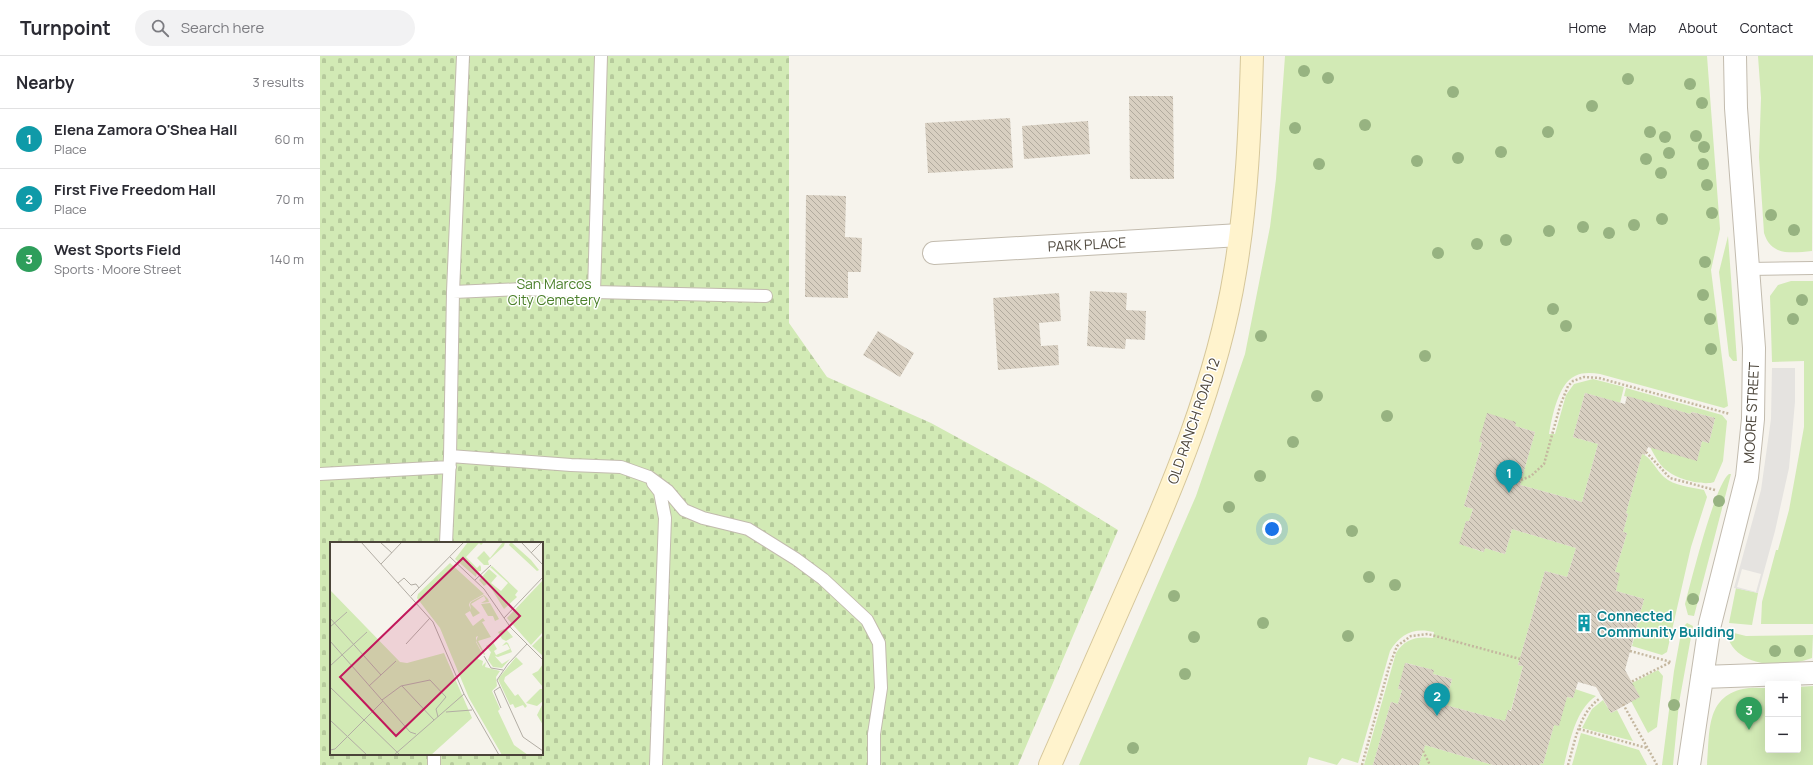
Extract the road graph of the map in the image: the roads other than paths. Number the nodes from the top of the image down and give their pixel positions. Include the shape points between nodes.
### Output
1 (463, 56) edge
2 (601, 56) edge
3 (1252, 56) edge
4 (1735, 56) edge
5 (1240, 235) junction
6 (934, 253) dead end
7 (1813, 268) edge
8 (1749, 269) junction
9 (453, 292) junction
10 (594, 292) junction
11 (766, 296) dead end
12 (450, 462) junction
13 (320, 474) edge
14 (649, 477) junction
15 (446, 542) edge
16 (1813, 673) edge
17 (1702, 677) junction
18 (656, 765) edge
19 (874, 765) edge
20 (1050, 765) edge
21 (1689, 765) edge

1 - 9 lane
2 - 10 lane
3 - 5 main road, OLD RANCH ROAD 12 via 1247,173
4 - 8 street, MOORE STREET via 1736,108
5 - 6 street, PARK PLACE
5 - 20 main road, OLD RANCH ROAD 12 via 1235,273 1210,377 1185,451 1151,536
7 - 8 lane
8 - 17 street, MOORE STREET via 1755,382 1746,477 1710,624
9 - 10 lane via 524,288
9 - 12 lane
10 - 11 lane
12 - 13 lane
12 - 14 lane via 621,467
12 - 15 lane
14 - 18 lane via 660,492 665,518
14 - 19 lane via 668,491 684,510 748,530 796,559 823,579 867,620 879,643 881,688 874,734
16 - 17 street
17 - 21 street, MOORE STREET

